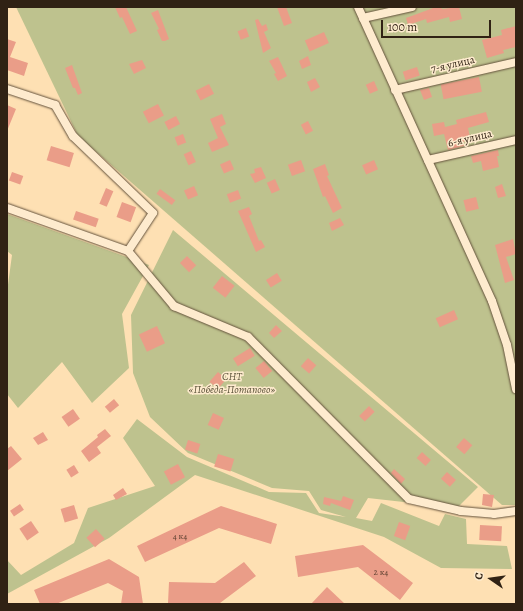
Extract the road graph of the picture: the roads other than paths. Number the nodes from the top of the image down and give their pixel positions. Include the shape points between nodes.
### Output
1 (358, 7) edge
2 (412, 7) edge
3 (363, 18) junction
4 (516, 62) edge
5 (7, 89) edge
6 (395, 90) junction
7 (516, 140) edge
8 (428, 160) junction
9 (7, 208) edge
10 (128, 251) junction
11 (516, 389) edge
12 (516, 511) edge

1 - 3 street
2 - 3 street
3 - 6 street
4 - 6 street, 7-я улица
5 - 10 street via 55,105 73,136 153,213
6 - 8 street
7 - 8 street, 6-я улица
8 - 11 street via 492,301 507,345
9 - 10 street
10 - 12 street via 174,306 248,337 409,499 461,511 494,514

